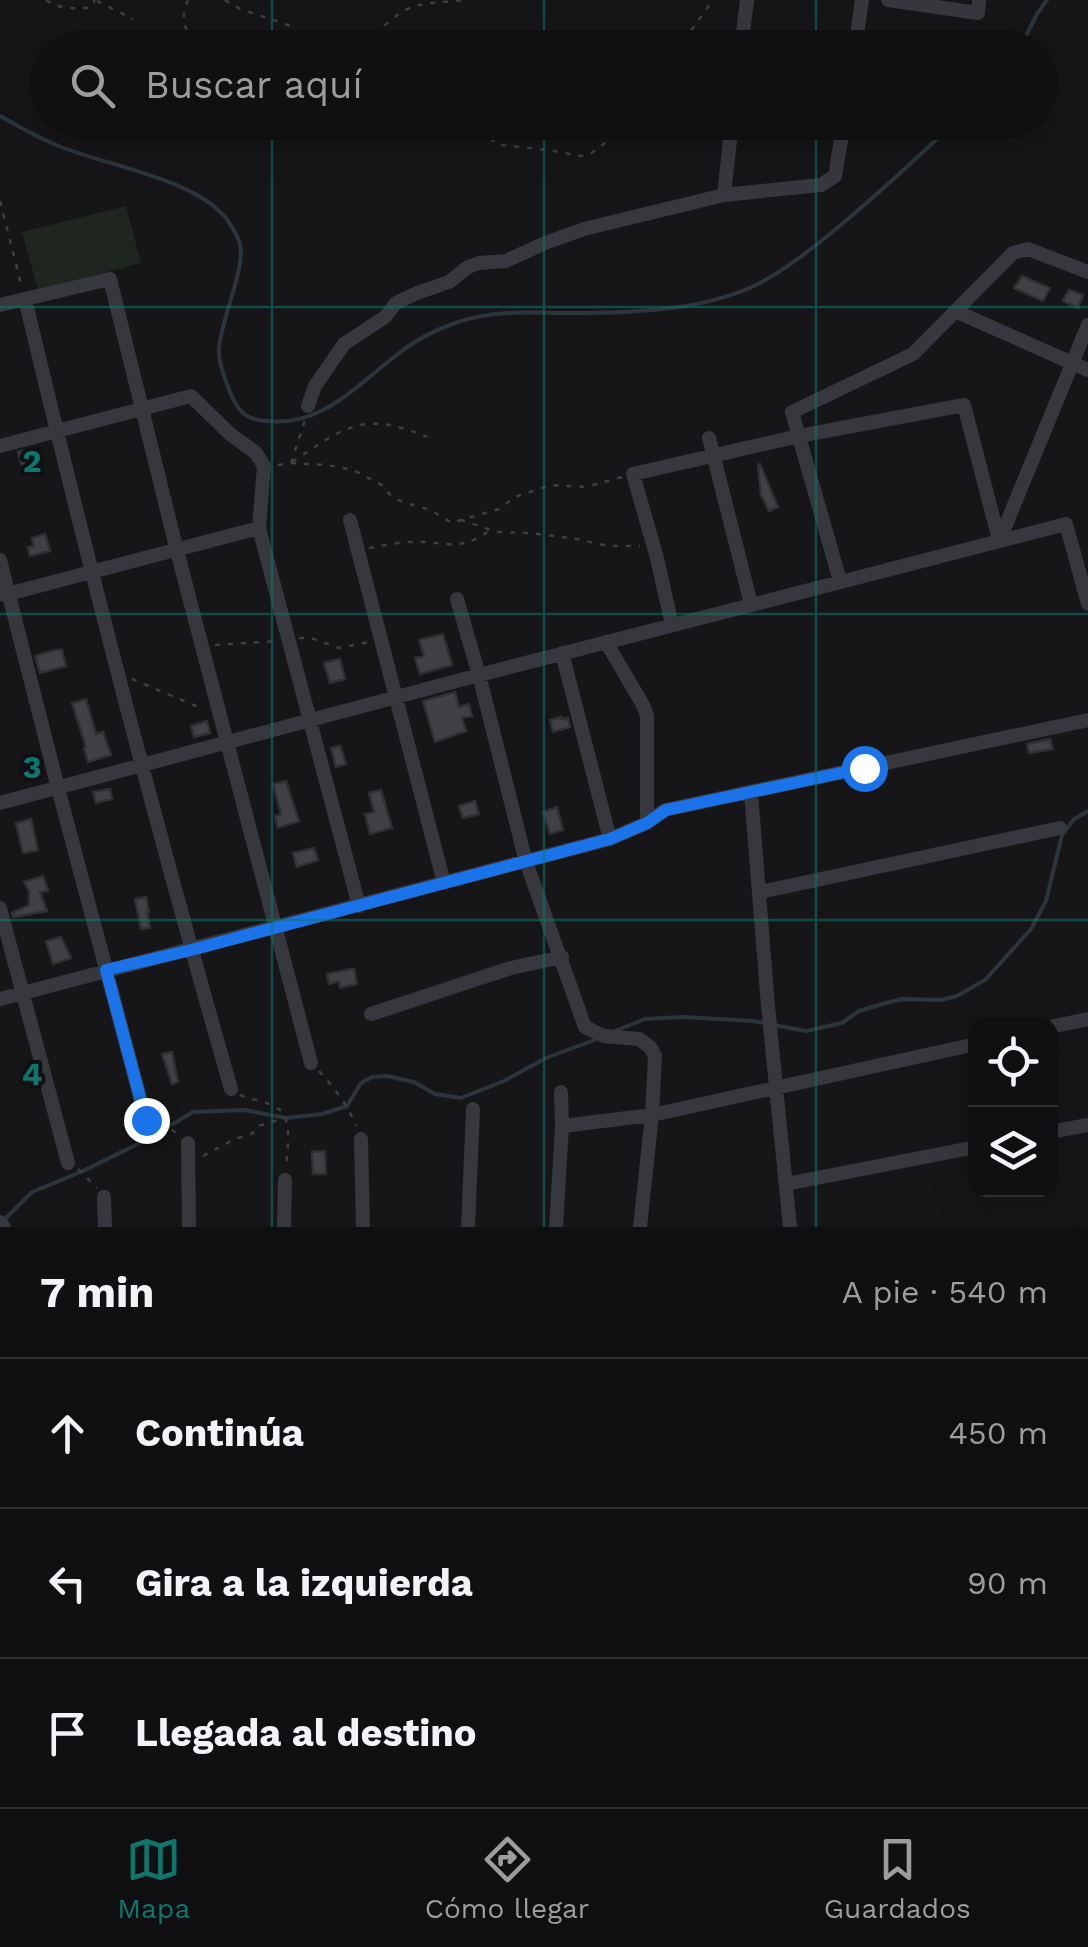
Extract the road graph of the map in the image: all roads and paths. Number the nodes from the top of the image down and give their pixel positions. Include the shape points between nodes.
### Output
1 (46, 0) edge
2 (95, 0) edge
3 (188, 0) edge
4 (226, 0) edge
5 (463, 0) edge
6 (713, 0) edge
7 (747, 0) edge
8 (862, 0) edge
9 (888, 0) edge
10 (979, 0) edge
11 (133, 19) dead end
12 (185, 30) edge
13 (294, 30) edge
14 (380, 30) edge
15 (691, 30) edge
16 (743, 30) edge
17 (858, 30) edge
18 (493, 140) edge
19 (608, 140) edge
20 (730, 140) edge
21 (841, 140) edge
22 (724, 194) junction
23 (0, 201) edge
24 (1088, 272) edge
25 (25, 299) junction
26 (0, 305) edge
27 (955, 312) junction
28 (1088, 325) edge
29 (1072, 363) junction
30 (1088, 370) edge
31 (308, 406) dead end
32 (142, 410) junction
33 (303, 426) dead end
34 (56, 431) junction
35 (799, 436) junction
36 (427, 438) dead end
37 (710, 438) dead end
38 (0, 446) edge
39 (714, 455) junction
40 (291, 463) junction
41 (264, 466) junction
42 (634, 474) junction
43 (350, 520) dead end
44 (461, 520) junction
45 (260, 528) junction
46 (490, 530) junction
47 (1000, 540) junction
48 (358, 550) junction
49 (177, 551) junction
50 (658, 558) junction
51 (0, 560) edge
52 (91, 573) junction
53 (840, 581) junction
54 (4, 595) edge
55 (456, 600) dead end
56 (750, 604) junction
57 (1088, 604) edge
58 (672, 625) junction
59 (288, 637) junction
60 (380, 639) junction
61 (606, 642) junction
62 (202, 646) junction
63 (562, 653) junction
64 (117, 673) junction
65 (479, 675) junction
66 (396, 697) junction
67 (220, 718) junction
68 (311, 720) junction
69 (1088, 720) edge
70 (227, 742) junction
71 (142, 766) junction
72 (58, 788) junction
73 (751, 793) junction
74 (0, 804) edge
75 (647, 823) junction
76 (1060, 828) dead end
77 (610, 839) junction
78 (526, 862) junction
79 (444, 884) junction
80 (760, 892) junction
81 (360, 906) junction
82 (0, 908) edge
83 (277, 928) junction
84 (191, 950) junction
85 (562, 958) junction
86 (106, 970) junction
87 (22, 993) junction
88 (0, 998) edge
89 (371, 1014) dead end
90 (1088, 1019) edge
91 (1058, 1025) edge
92 (968, 1046) edge
93 (311, 1063) joint
94 (231, 1089) joint
95 (777, 1089) junction
96 (561, 1092) dead end
97 (473, 1110) dead end
98 (652, 1114) junction
99 (286, 1118) junction
100 (146, 1120) joint
101 (1088, 1125) edge
102 (562, 1126) junction
103 (1058, 1131) edge
104 (361, 1139) joint
105 (188, 1143) joint
106 (968, 1149) edge
107 (68, 1163) joint
108 (188, 1164) junction
109 (285, 1180) joint
110 (786, 1184) junction
111 (104, 1197) joint
112 (104, 1227) edge
113 (189, 1227) edge
114 (284, 1227) edge
115 (363, 1227) edge
116 (468, 1227) edge
117 (556, 1227) edge
118 (640, 1227) edge
119 (790, 1227) edge

1 - 2 path via 90,8
2 - 11 path
3 - 12 path
4 - 13 path
5 - 14 path via 412,5
6 - 15 path
7 - 16 street
8 - 17 street
9 - 10 street via 978,13
18 - 19 path via 581,156
20 - 22 street
21 - 22 street via 835,176 821,186
22 - 31 street via 584,229 506,261 479,263 396,303 344,344
23 - 25 path
24 - 27 street via 1028,248 1013,253
25 - 26 street
25 - 32 street via 110,279
25 - 34 street
27 - 29 street
27 - 35 street via 913,354 792,412
28 - 29 street
29 - 30 street
29 - 47 street
32 - 34 street
32 - 41 street via 190,396
32 - 49 street
33 - 40 path
34 - 38 street
34 - 52 street
35 - 39 street
35 - 47 street via 964,405
35 - 53 street
36 - 40 path via 359,424
37 - 39 street
39 - 42 street
39 - 56 street
40 - 41 path
40 - 44 path via 354,470 399,500 452,523
41 - 45 street
42 - 44 path via 586,487 552,485
42 - 50 street
43 - 48 street
44 - 46 path
45 - 49 street
45 - 59 street
46 - 48 path via 458,545 413,541
46 - 50 path via 643,546
47 - 53 street
47 - 57 street via 1066,524
48 - 60 street
49 - 52 street
49 - 62 street
50 - 58 street
51 - 54 street
52 - 54 street
52 - 64 street
53 - 56 street
54 - 72 street
55 - 65 street
56 - 58 street
58 - 61 street
59 - 60 path via 339,648
59 - 62 path
59 - 68 street
60 - 66 street
61 - 63 street
61 - 75 street via 647,716
62 - 67 street
63 - 65 street
63 - 77 street
64 - 67 path
64 - 71 street
65 - 66 street
65 - 78 street
66 - 68 street
66 - 79 street
67 - 70 street
68 - 70 street
68 - 81 street
69 - 73 street
70 - 71 street
70 - 83 street
71 - 72 street
71 - 84 street
72 - 74 street
72 - 86 street
73 - 75 street via 666,810
73 - 80 street
75 - 77 street
76 - 80 street
77 - 78 street
78 - 79 street
78 - 85 street
79 - 81 street
80 - 95 street
81 - 83 street
82 - 87 street
83 - 84 street
83 - 93 street
84 - 86 street
84 - 94 street
85 - 89 street
85 - 98 street via 585,1027 650,1046
86 - 87 street
86 - 100 street
87 - 88 street
87 - 107 street
90 - 91 street
92 - 95 street
93 - 104 path via 338,1092
94 - 99 path
95 - 98 street
95 - 110 street
96 - 102 street
97 - 116 street
98 - 102 street
98 - 118 street
99 - 108 path
99 - 109 path
100 - 105 path via 168,1126
101 - 103 street
102 - 117 street
104 - 115 street
105 - 108 street
106 - 110 street
107 - 111 path
108 - 113 street
109 - 114 street
110 - 119 street
111 - 112 street

